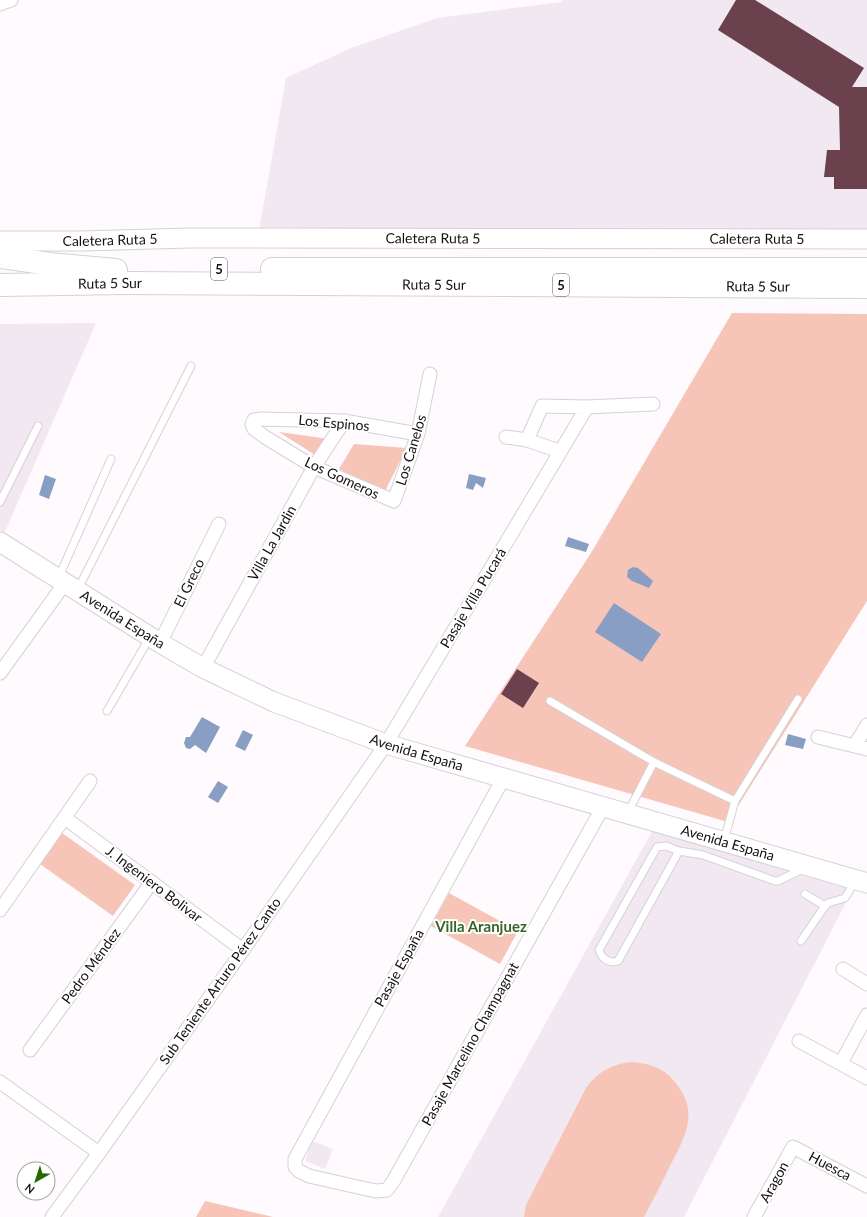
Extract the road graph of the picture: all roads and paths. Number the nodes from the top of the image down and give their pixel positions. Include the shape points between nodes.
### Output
1 (11, 0) edge
2 (0, 4) edge
3 (867, 239) edge
4 (0, 241) edge
5 (0, 257) edge
6 (867, 269) edge
7 (0, 271) edge
8 (122, 277) junction
9 (0, 285) edge
10 (867, 287) edge
11 (0, 297) edge
12 (192, 366) dead end
13 (430, 374) dead end
14 (653, 404) dead end
15 (587, 407) junction
16 (344, 421) junction
17 (252, 424) joint
18 (38, 426) dead end
19 (418, 434) junction
20 (506, 437) dead end
21 (527, 440) junction
22 (559, 452) junction
23 (111, 459) dead end
24 (314, 467) junction
25 (394, 501) joint
26 (0, 502) edge
27 (218, 524) dead end
28 (4, 547) edge
29 (66, 584) junction
30 (155, 640) junction
31 (203, 668) junction
32 (0, 673) edge
33 (798, 699) dead end
34 (550, 701) dead end
35 (107, 711) dead end
36 (867, 725) edge
37 (818, 737) dead end
38 (386, 744) junction
39 (861, 747) edge
40 (654, 762) junction
41 (505, 778) junction
42 (90, 781) dead end
43 (735, 801) junction
44 (604, 807) junction
45 (627, 814) junction
46 (65, 818) junction
47 (724, 842) junction
48 (679, 851) junction
49 (809, 866) junction
50 (861, 881) edge
51 (152, 882) junction
52 (804, 894) dead end
53 (825, 906) junction
54 (0, 910) edge
55 (801, 941) dead end
56 (243, 950) junction
57 (843, 969) dead end
58 (867, 984) edge
59 (867, 1016) edge
60 (799, 1041) dead end
61 (30, 1050) dead end
62 (841, 1063) junction
63 (867, 1078) edge
64 (0, 1082) edge
65 (793, 1147) joint
66 (99, 1153) junction
67 (295, 1159) joint
68 (867, 1186) edge
69 (52, 1217) edge
70 (754, 1217) edge

1 - 2 street
3 - 4 main road, Caletera Ruta 5 via 190,238
5 - 8 highway
6 - 8 highway, Ruta 5 Sur / 5
7 - 8 highway, Ruta 5 Sur / 5
8 - 9 highway, Ruta 5 Sur / 5
8 - 10 highway, Ruta 5 Sur / 5
8 - 11 highway
12 - 29 lane
13 - 19 street, Los Canelos
14 - 15 street
15 - 21 street via 542,406
15 - 22 street, Pasaje Villa Pucará
16 - 17 street, Los Espinos via 260,419 254,420
16 - 19 street, Los Espinos
16 - 24 street, Villa La Jardin
17 - 24 street, Los Gomeros via 254,429 265,437
18 - 26 lane
19 - 25 street, Los Canelos
20 - 21 street
21 - 22 street
22 - 38 street, Pasaje Villa Pucará
23 - 29 lane
24 - 25 street, Los Gomeros
24 - 31 street, Villa La Jardin
27 - 30 street, El Greco
28 - 29 main road, Avenida España
29 - 30 main road, Avenida España
29 - 32 street
30 - 31 main road, Avenida España
30 - 35 lane
31 - 38 main road, Avenida España via 274,702
33 - 43 lane
34 - 40 lane
36 - 39 street
37 - 39 street
38 - 41 main road, Avenida España
38 - 56 street, Sub Teniente Arturo Pérez Canto
40 - 43 lane
40 - 45 lane
41 - 44 main road, Avenida España
41 - 67 street, Pasaje España
42 - 46 street
43 - 47 lane
44 - 45 main road, Avenida España
44 - 67 street, Pasaje Marcelino Champagnat via 387,1190 362,1188 309,1176 295,1167
45 - 47 main road, Avenida España
46 - 51 street, J. Ingeniero Bolivar
46 - 54 street
47 - 49 main road, Avenida España
48 - 48 lane via 666,846 660,846 655,850 599,950 603,958 618,961
48 - 49 lane via 704,855 775,881
49 - 50 main road, Avenida España
50 - 53 lane via 846,898
51 - 56 street, J. Ingeniero Bolivar
51 - 61 street, Pedro Méndez
52 - 53 lane
53 - 55 lane
56 - 66 street, Sub Teniente Arturo Pérez Canto
57 - 58 street
59 - 62 street
60 - 62 street
62 - 63 street
64 - 66 street
65 - 68 street, Huesca
65 - 70 street, Aragon
66 - 69 street, Sub Teniente Arturo Pérez Canto

